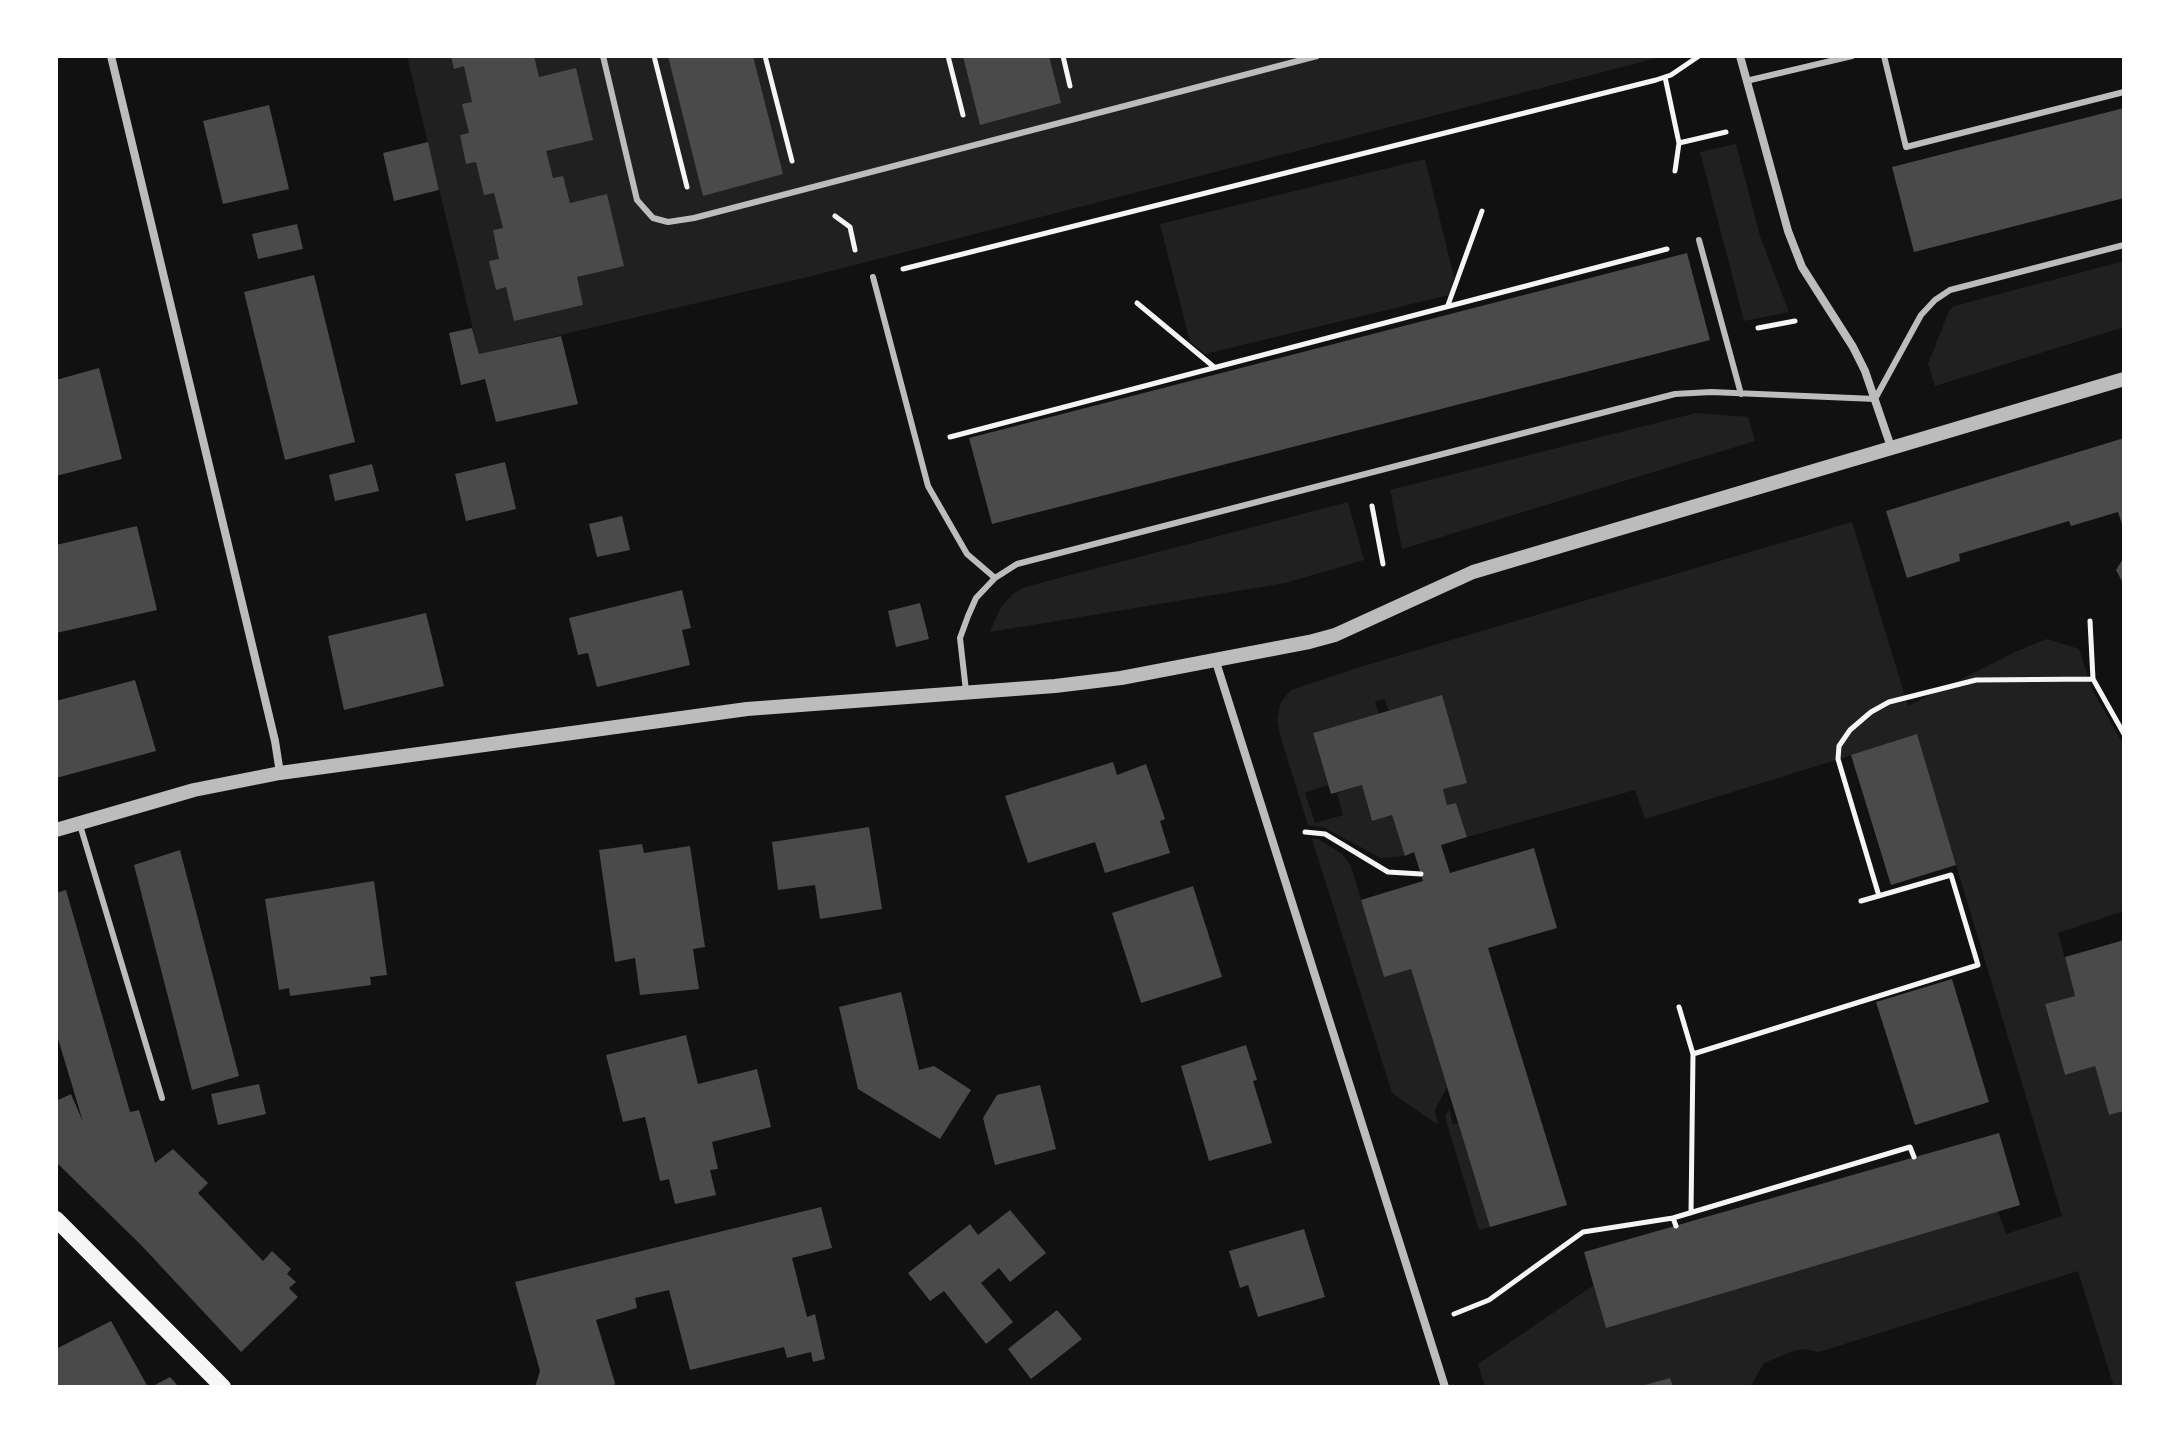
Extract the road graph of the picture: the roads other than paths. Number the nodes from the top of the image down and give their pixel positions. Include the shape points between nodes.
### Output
1 (111, 56) edge
2 (603, 56) edge
3 (1317, 56) edge
4 (1740, 56) edge
5 (1852, 56) edge
6 (1884, 56) edge
7 (1746, 81) junction
8 (2124, 92) edge
9 (1699, 240) road end
10 (2124, 245) edge
11 (873, 277) road end
12 (2124, 379) edge
13 (1741, 394) junction
14 (1875, 399) junction
15 (1891, 447) junction
16 (995, 578) junction
17 (1216, 662) junction
18 (966, 692) junction
19 (280, 773) junction
20 (79, 823) junction
21 (56, 830) edge
22 (162, 1098) dead end
23 (56, 1219) edge
24 (223, 1387) edge
25 (1445, 1387) edge

1 - 19 street
2 - 3 lane via 637,200 653,218 668,222
4 - 7 street
5 - 7 lane
6 - 8 lane via 1906,147
7 - 14 street via 1802,267 1853,347
9 - 13 lane
10 - 14 lane via 1950,290 1921,315
11 - 16 lane via 928,486 959,542
12 - 15 street
13 - 14 lane
13 - 16 lane via 1675,394 1017,564
14 - 15 street
15 - 17 street via 1473,572 1335,635
16 - 18 lane via 976,598 960,638
17 - 18 street via 1055,686
17 - 25 street
18 - 19 street via 747,709
19 - 20 street via 194,790
20 - 21 street
20 - 22 lane
23 - 24 main road

